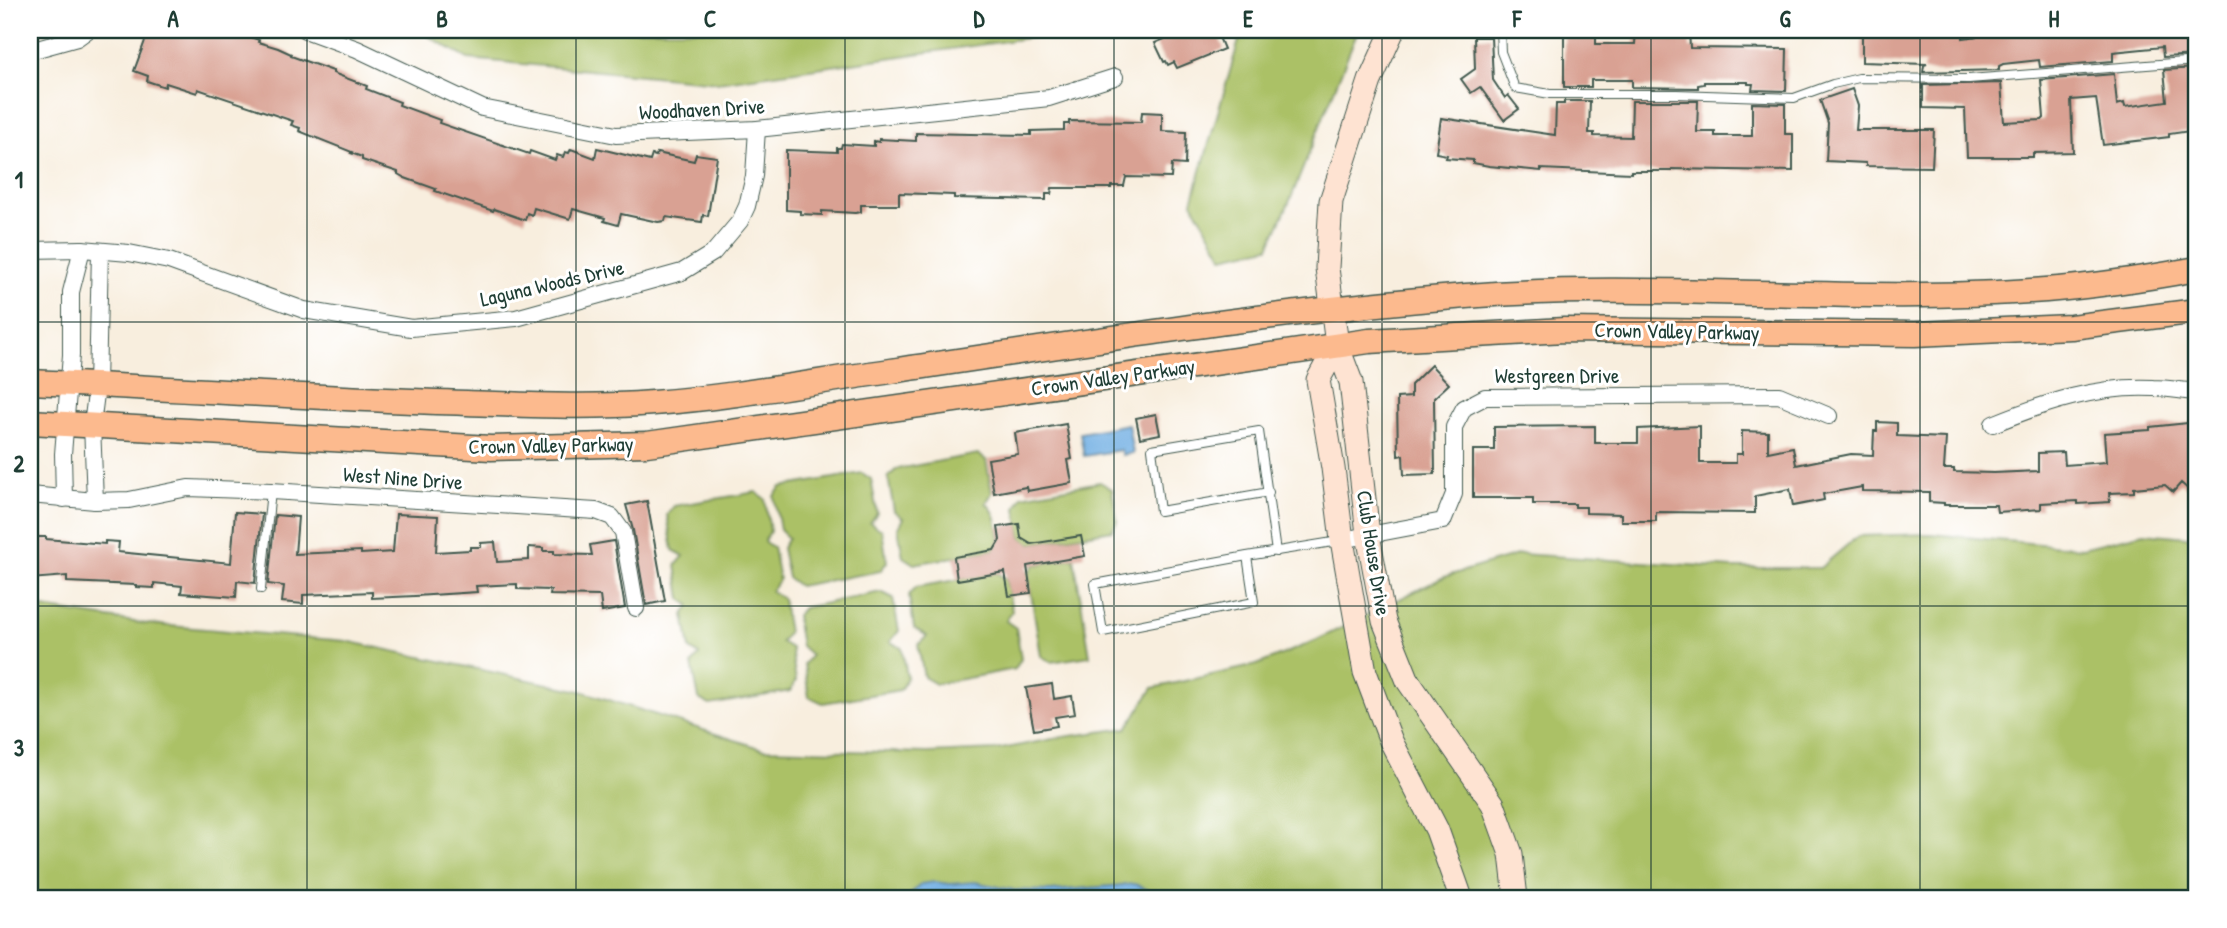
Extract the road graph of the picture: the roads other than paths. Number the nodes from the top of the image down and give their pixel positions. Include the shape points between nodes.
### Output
1 (88, 30) edge
2 (305, 30) edge
3 (1392, 30) edge
4 (1500, 30) edge
5 (30, 51) edge
6 (2197, 61) edge
7 (1115, 76) dead end
8 (757, 129) junction
9 (82, 249) junction
10 (30, 250) edge
11 (100, 250) junction
12 (2197, 269) edge
13 (1332, 310) junction
14 (2197, 311) edge
15 (1337, 345) junction
16 (30, 382) edge
17 (68, 384) junction
18 (97, 386) junction
19 (2197, 392) edge
20 (1829, 416) dead end
21 (30, 422) edge
22 (66, 424) junction
23 (1993, 424) dead end
24 (92, 425) junction
25 (271, 491) junction
26 (1269, 492) junction
27 (30, 495) edge
28 (64, 499) junction
29 (95, 501) junction
30 (1368, 535) junction
31 (1342, 540) junction
32 (1276, 552) junction
33 (1247, 556) junction
34 (261, 589) dead end
35 (636, 608) dead end
36 (1461, 898) edge
37 (1516, 898) edge

1 - 5 street via 77,38
2 - 8 street, Woodhaven Drive via 357,48 482,107 615,135
3 - 13 street, Club House Drive via 1370,81 1331,201 1327,268
4 - 6 lane via 1501,52 1515,88 1550,94 1794,98 1859,78 1969,79
7 - 8 street, Woodhaven Drive via 1049,99
8 - 11 street, Laguna Woods Drive via 747,206 713,253 682,272 516,318 411,328 359,320 304,310 169,261
9 - 10 street, Laguna Woods Drive
9 - 11 street, Laguna Woods Drive
9 - 17 street via 71,292
11 - 18 street
12 - 13 main road, Crown Valley Parkway via 2108,284 1951,295 1599,291 1469,296
13 - 15 street, Club House Drive
13 - 18 main road, Crown Valley Parkway via 717,398 645,404 346,400
14 - 15 main road, Crown Valley Parkway via 2005,331 1564,330
15 - 24 main road, Crown Valley Parkway via 647,444 491,448
15 - 30 street, Club House Drive via 1351,382
15 - 31 street, Club House Drive via 1318,380
16 - 17 main road, Crown Valley Parkway
17 - 18 main road, Crown Valley Parkway
17 - 22 street
18 - 24 street
19 - 23 street via 2152,387 2105,390 2041,405
20 - 30 street, Westgreen Drive via 1779,395 1485,397 1464,408 1454,427 1454,494 1443,521
21 - 22 main road, Crown Valley Parkway
22 - 24 main road, Crown Valley Parkway
22 - 28 street
24 - 29 street
25 - 29 street, West Nine Drive via 188,488 129,500
25 - 34 lane
25 - 35 street, West Nine Drive via 596,511 612,517 623,532
26 - 26 lane via 1259,431 1152,449 1160,511
26 - 32 lane
27 - 28 street, West Nine Drive
28 - 29 street, West Nine Drive
30 - 31 street, Westgreen Drive
30 - 37 street, Club House Drive via 1384,621 1408,681 1493,804 1511,854
31 - 32 lane
31 - 36 street, Club House Drive via 1365,672 1391,741 1437,830
32 - 33 lane
33 - 33 lane via 1254,602 1103,632 1095,583

